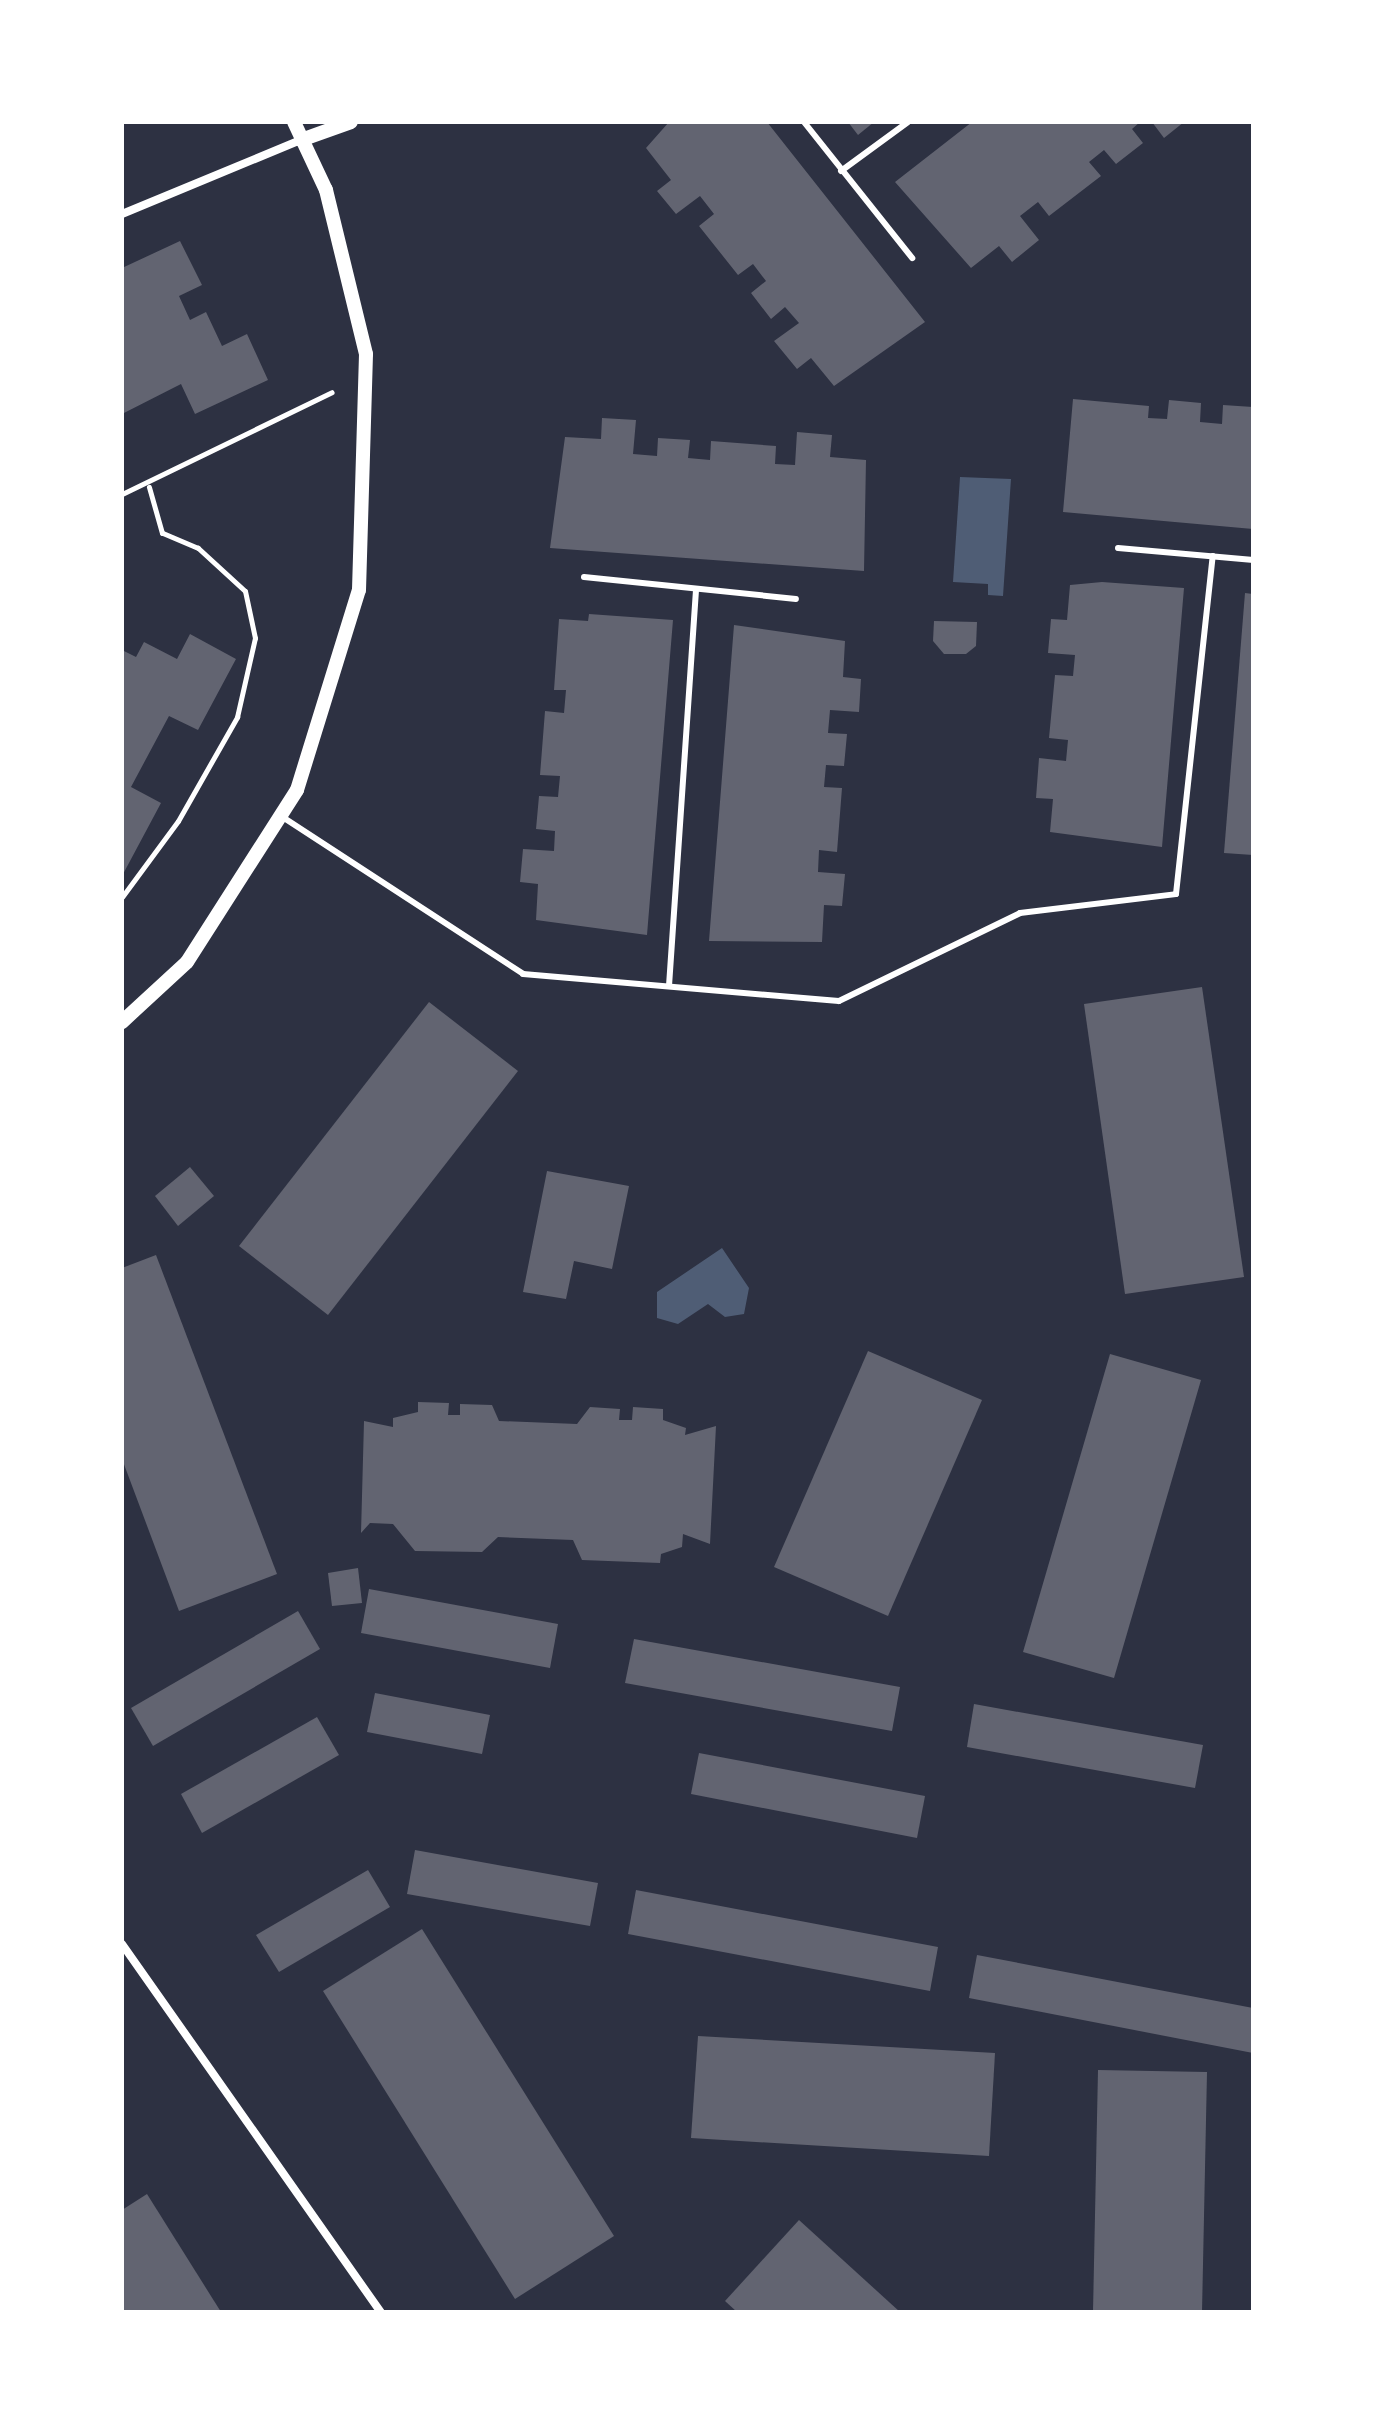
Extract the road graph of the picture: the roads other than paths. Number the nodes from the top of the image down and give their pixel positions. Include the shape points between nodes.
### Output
1 (294, 122) edge
2 (351, 122) edge
3 (804, 122) edge
4 (908, 122) edge
5 (301, 140) junction
6 (841, 171) junction
7 (122, 214) edge
8 (912, 258) dead end
9 (1118, 548) dead end
10 (1213, 556) junction
11 (1253, 560) edge
12 (584, 577) dead end
13 (696, 589) junction
14 (796, 599) dead end
15 (281, 816) junction
16 (669, 986) junction
17 (122, 1022) edge
18 (122, 1944) edge
19 (381, 2312) edge

1 - 5 street
2 - 5 street
3 - 6 lane
4 - 6 lane
5 - 7 street
5 - 15 street via 326,190 366,354 359,590 297,790
6 - 8 lane
9 - 10 lane
10 - 11 lane
10 - 16 lane via 1176,894 1020,913 839,1001
12 - 13 lane
13 - 14 lane
13 - 16 lane
15 - 16 lane via 523,974
15 - 17 street via 187,962
18 - 19 street

